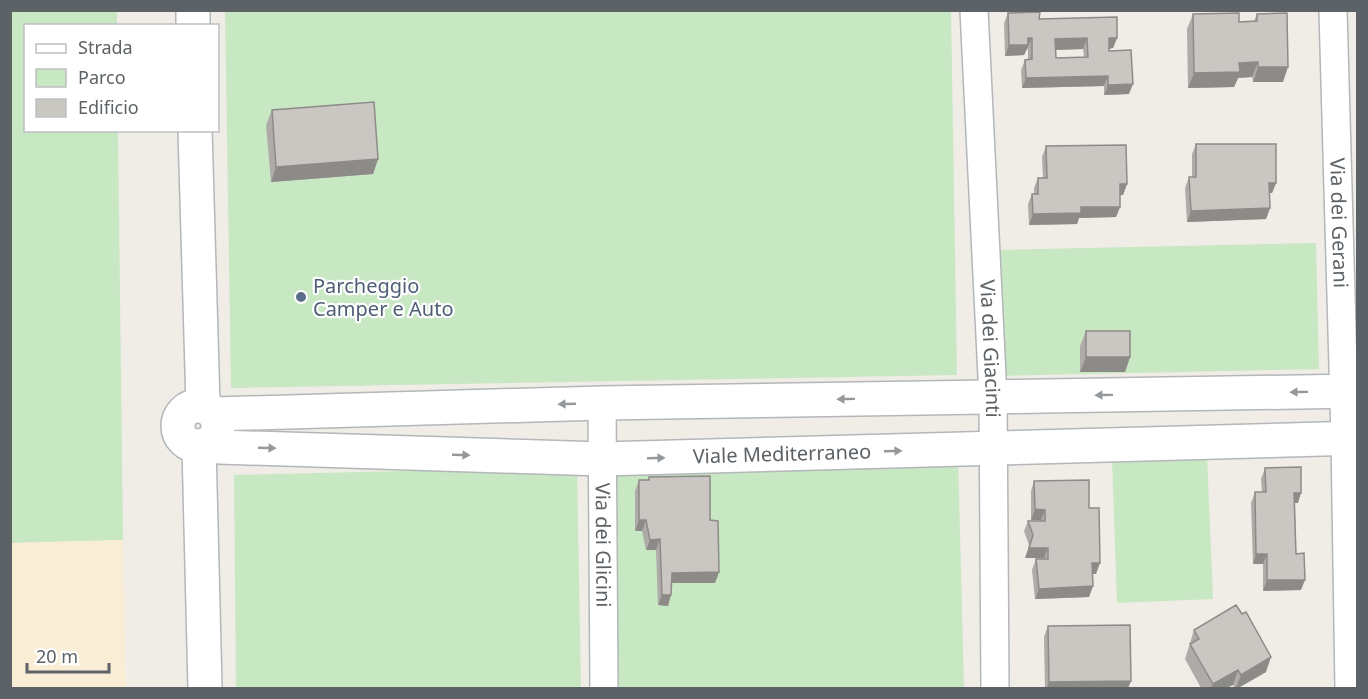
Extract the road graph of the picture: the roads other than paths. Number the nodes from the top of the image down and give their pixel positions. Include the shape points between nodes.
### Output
1 (974, 10) edge
2 (1333, 10) edge
3 (195, 132) edge
4 (1350, 391) edge
5 (993, 397) junction
6 (602, 403) junction
7 (206, 427) junction
8 (1351, 438) edge
9 (994, 448) junction
10 (602, 459) junction
11 (205, 688) edge
12 (604, 688) edge
13 (994, 688) edge
14 (1349, 688) edge

1 - 5 street, Via dei Giacinti
2 - 4 street, Via dei Gerani
3 - 7 street
4 -> 5 street
4 - 8 street, Via dei Gerani
5 -> 6 street
5 - 9 street, Via dei Giacinti
6 -> 7 street
6 - 10 street, Via dei Glicini
7 -> 10 street, Viale Mediterraneo via 219,447
7 - 11 street
8 - 9 street, Viale Mediterraneo
8 - 14 street, Via dei Gerani
10 -> 9 street, Viale Mediterraneo
9 - 13 street, Via dei Giacinti
10 - 12 street, Via dei Glicini

